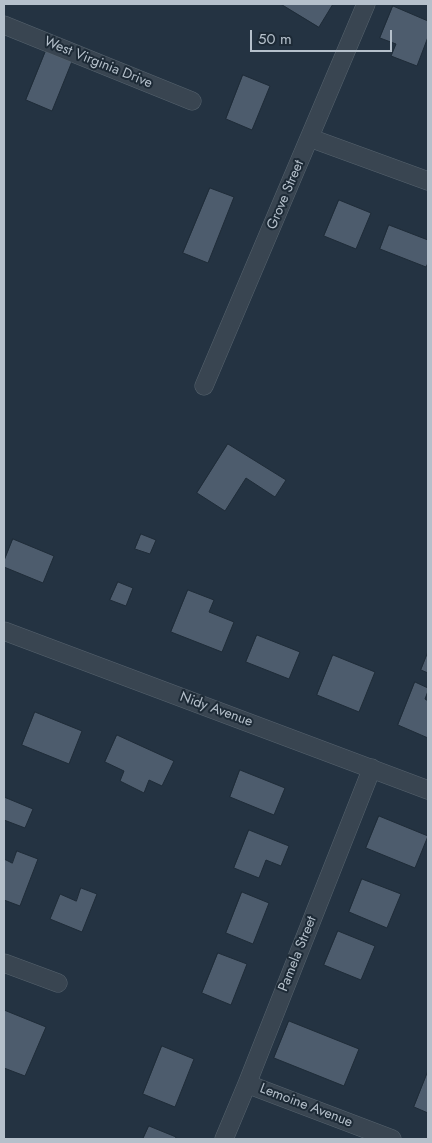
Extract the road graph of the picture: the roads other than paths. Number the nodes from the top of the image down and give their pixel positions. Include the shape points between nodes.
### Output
1 (366, 4) edge
2 (4, 25) edge
3 (192, 101) dead end
4 (310, 138) junction
5 (428, 182) edge
6 (204, 386) dead end
7 (4, 631) edge
8 (372, 768) junction
9 (428, 790) edge
10 (4, 963) edge
11 (58, 984) dead end
12 (247, 1084) junction
13 (224, 1139) edge
14 (392, 1139) edge

1 - 4 street, Grove Street
2 - 3 street, West Virginia Drive
4 - 5 street
4 - 6 street, Grove Street
7 - 8 street, Nidy Avenue
8 - 9 street, Nidy Avenue
8 - 12 street, Pamela Street
10 - 11 street
12 - 13 street, Pamela Street
12 - 14 street, Lemoine Avenue

